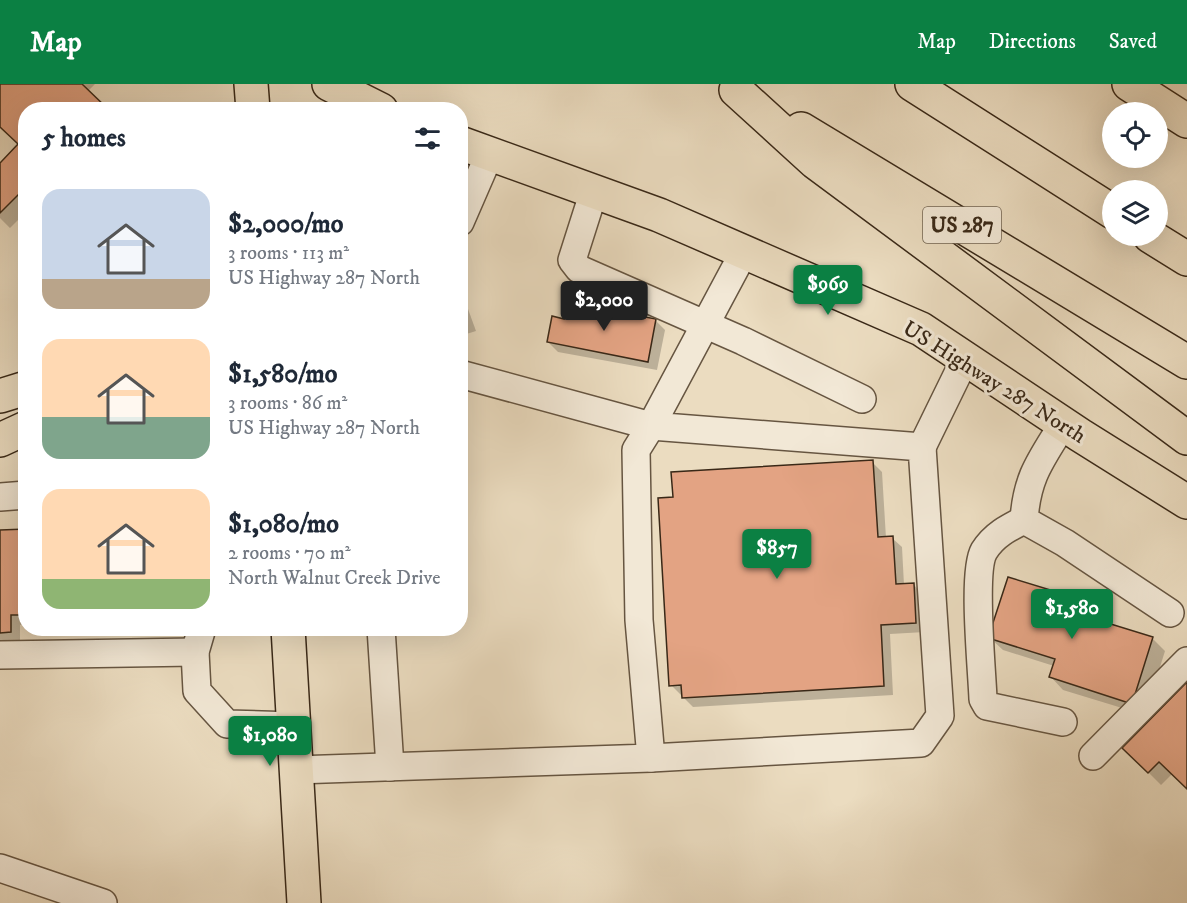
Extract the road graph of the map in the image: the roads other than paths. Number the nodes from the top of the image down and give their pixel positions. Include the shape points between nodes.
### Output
1 (250, 84) edge
2 (329, 84) edge
3 (352, 84) edge
4 (912, 84) edge
5 (1130, 84) edge
6 (731, 87) edge
7 (252, 102) edge
8 (365, 102) edge
9 (378, 102) edge
10 (1187, 121) edge
11 (475, 148) edge
12 (468, 183) edge
13 (594, 191) junction
14 (1102, 205) edge
15 (1166, 246) edge
16 (744, 252) junction
17 (1187, 259) edge
18 (704, 326) junction
19 (965, 358) junction
20 (1187, 362) edge
21 (468, 376) edge
22 (18, 390) edge
23 (0, 396) edge
24 (862, 399) dead end
25 (1063, 424) junction
26 (651, 426) junction
27 (18, 432) edge
28 (1187, 438) edge
29 (0, 440) edge
30 (922, 447) junction
31 (18, 496) edge
32 (0, 497) edge
33 (1187, 502) edge
34 (1024, 520) junction
35 (1170, 614) dead end
36 (288, 636) edge
37 (382, 636) edge
38 (199, 640) edge
39 (0, 655) edge
40 (1187, 661) edge
41 (1062, 722) dead end
42 (294, 726) junction
43 (1094, 756) dead end
44 (651, 758) junction
45 (390, 767) junction
46 (296, 770) junction
47 (0, 868) edge
48 (103, 903) edge
49 (304, 903) edge

1 - 7 main road
2 - 8 main road
3 - 9 main road
4 - 14 main road
5 - 10 main road
6 - 20 main road, US 287
6 - 28 main road via 815,162
11 - 12 lane
11 - 13 main road, US Highway 287 North
13 - 16 main road, US Highway 287 North via 659,214
13 - 18 lane via 572,260 579,269
15 - 17 main road
16 - 18 lane
16 - 19 main road, US Highway 287 North via 921,329
18 - 24 lane
18 - 26 lane
19 - 25 main road, US Highway 287 North
19 - 30 lane
21 - 26 lane
22 - 23 main road
25 - 33 main road, US Highway 287 North
25 - 34 lane via 1031,476 1025,494
26 - 30 lane
26 - 44 lane via 636,450 639,620
27 - 29 main road
30 - 44 lane via 939,716 921,743
31 - 32 lane
34 - 35 lane
34 - 41 lane via 991,541 979,566 983,699 987,706
36 - 42 main road
37 - 45 lane
38 - 39 lane
38 - 42 lane via 197,691 227,724
40 - 43 lane
42 - 46 main road
44 - 45 lane
45 - 46 lane
46 - 49 main road
47 - 48 lane

